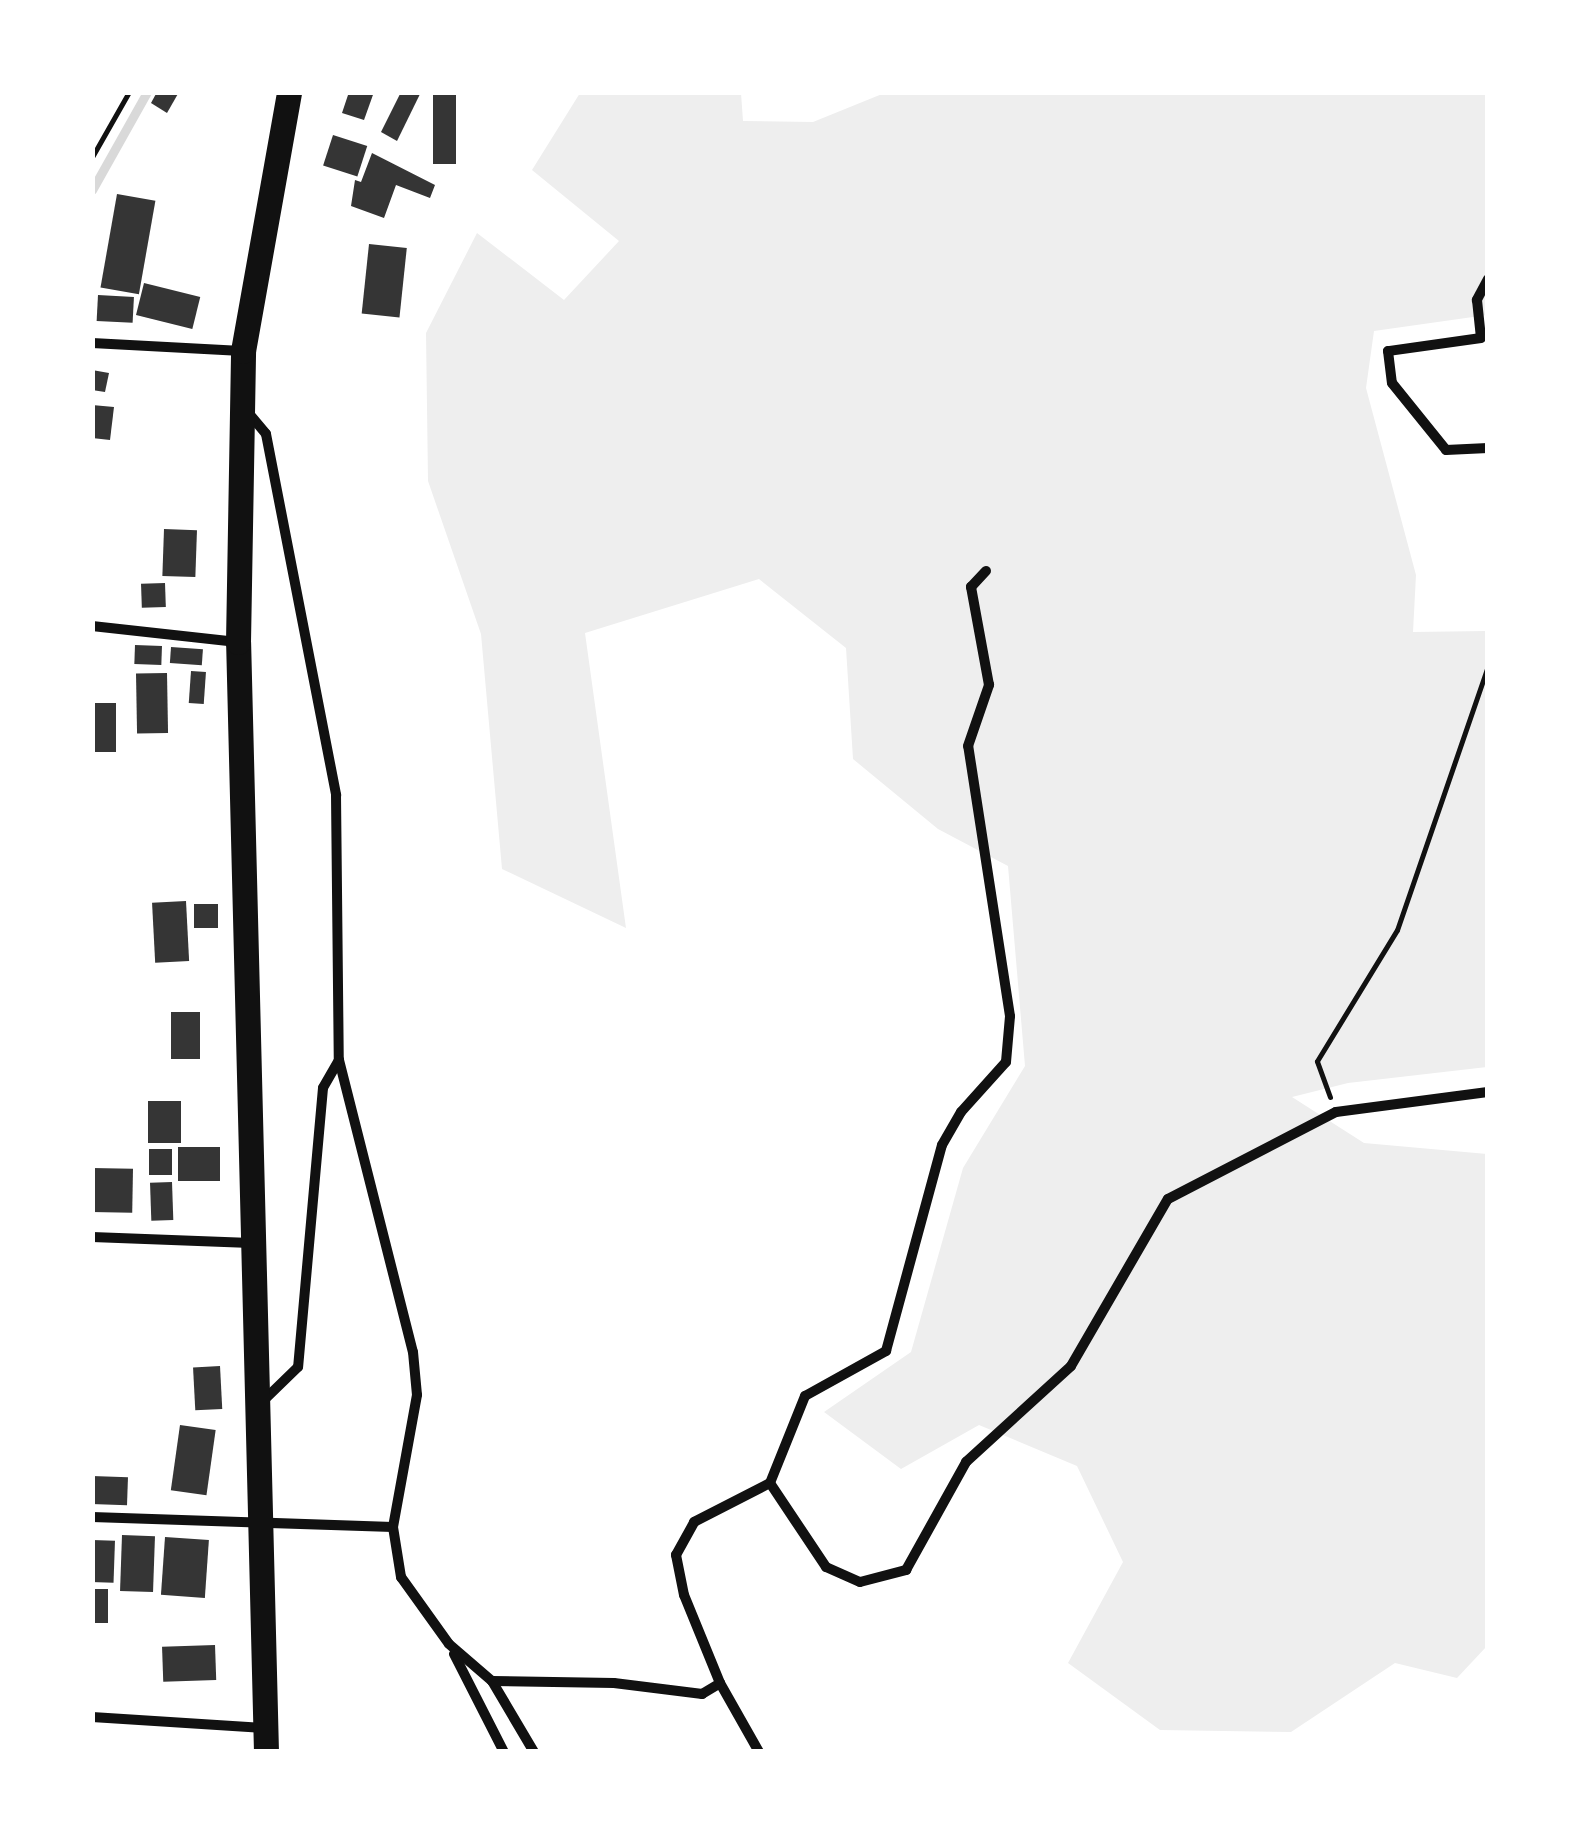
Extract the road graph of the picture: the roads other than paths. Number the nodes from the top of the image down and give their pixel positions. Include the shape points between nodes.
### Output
1 (289, 92) edge
2 (1488, 279) edge
3 (92, 342) edge
4 (243, 350) junction
5 (242, 405) junction
6 (1488, 448) edge
7 (986, 570) dead end
8 (92, 626) edge
9 (238, 642) junction
10 (339, 1060) junction
11 (1488, 1092) edge
12 (92, 1237) edge
13 (253, 1243) junction
14 (259, 1405) junction
15 (770, 1483) junction
16 (92, 1517) edge
17 (262, 1522) junction
18 (393, 1527) junction
19 (449, 1644) junction
20 (492, 1682) junction
21 (720, 1683) junction
22 (92, 1717) edge
23 (265, 1740) edge
24 (504, 1752) edge
25 (534, 1752) edge
26 (759, 1752) edge

1 - 4 highway
2 - 6 street via 1477,300 1481,338 1388,351 1392,384 1446,450
3 - 4 street
4 - 5 highway
5 - 9 highway
5 - 10 street via 266,434 336,795
7 - 15 street via 971,587 990,685 968,746 1010,1016 1006,1062 942,1145 886,1351 805,1396
8 - 9 street
9 - 13 highway
10 - 14 street via 323,1088 298,1366
10 - 18 street via 414,1352 416,1395
11 - 15 street via 1336,1112 1168,1199 1071,1366 966,1462 906,1570 860,1582 826,1567
12 - 13 street
13 - 14 highway
14 - 17 highway
15 - 21 street via 694,1522 676,1555 684,1595
16 - 17 street
17 - 18 street
17 - 23 highway
18 - 19 street via 401,1577
19 - 20 street
19 - 24 street
20 - 21 street via 614,1683 702,1694
20 - 25 street
21 - 26 street
22 - 23 street

